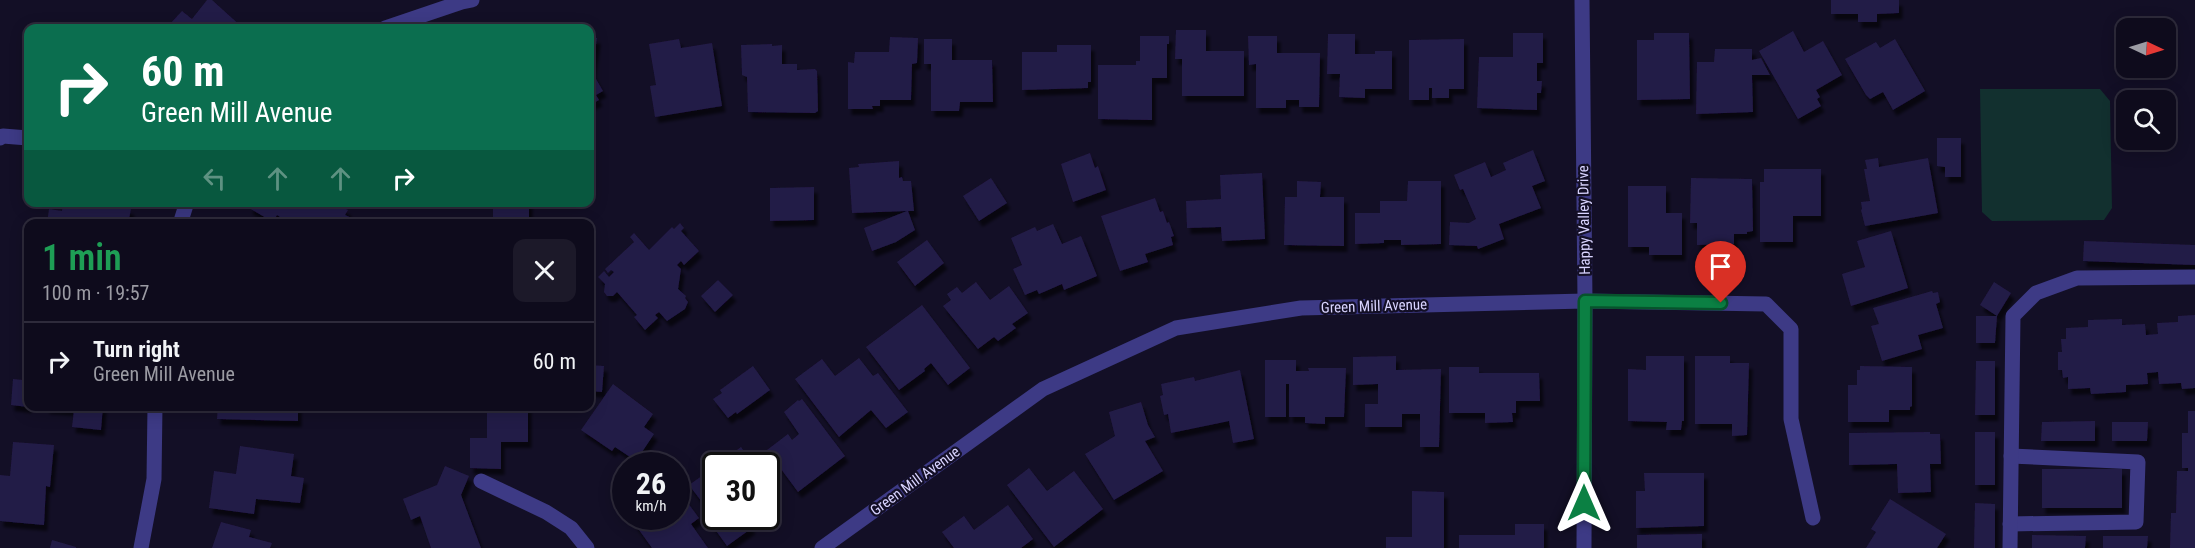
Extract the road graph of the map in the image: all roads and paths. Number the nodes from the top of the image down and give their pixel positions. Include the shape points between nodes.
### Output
1 (472, 0) edge
2 (1582, 0) edge
3 (397, 24) edge
4 (0, 138) edge
5 (24, 138) edge
6 (2195, 277) edge
7 (1585, 301) junction
8 (155, 411) edge
9 (2011, 456) junction
10 (481, 481) dead end
11 (1813, 518) dead end
12 (2010, 524) junction
13 (141, 548) edge
14 (587, 548) edge
15 (822, 548) edge
16 (1584, 548) edge
17 (2010, 548) edge

1 - 3 street
2 - 7 street, Happy Valley Drive
4 - 5 street
6 - 9 street via 2077,278 2036,293 2013,316
7 - 11 street, Green Mill Avenue via 1766,304 1791,329 1791,419
7 - 15 street, Green Mill Avenue via 1301,308 1176,328 1043,389
7 - 16 street, Happy Valley Drive
8 - 13 street via 154,479
9 - 12 street
9 - 12 street via 2138,462 2136,522
10 - 14 street via 546,512 571,528
12 - 17 street

